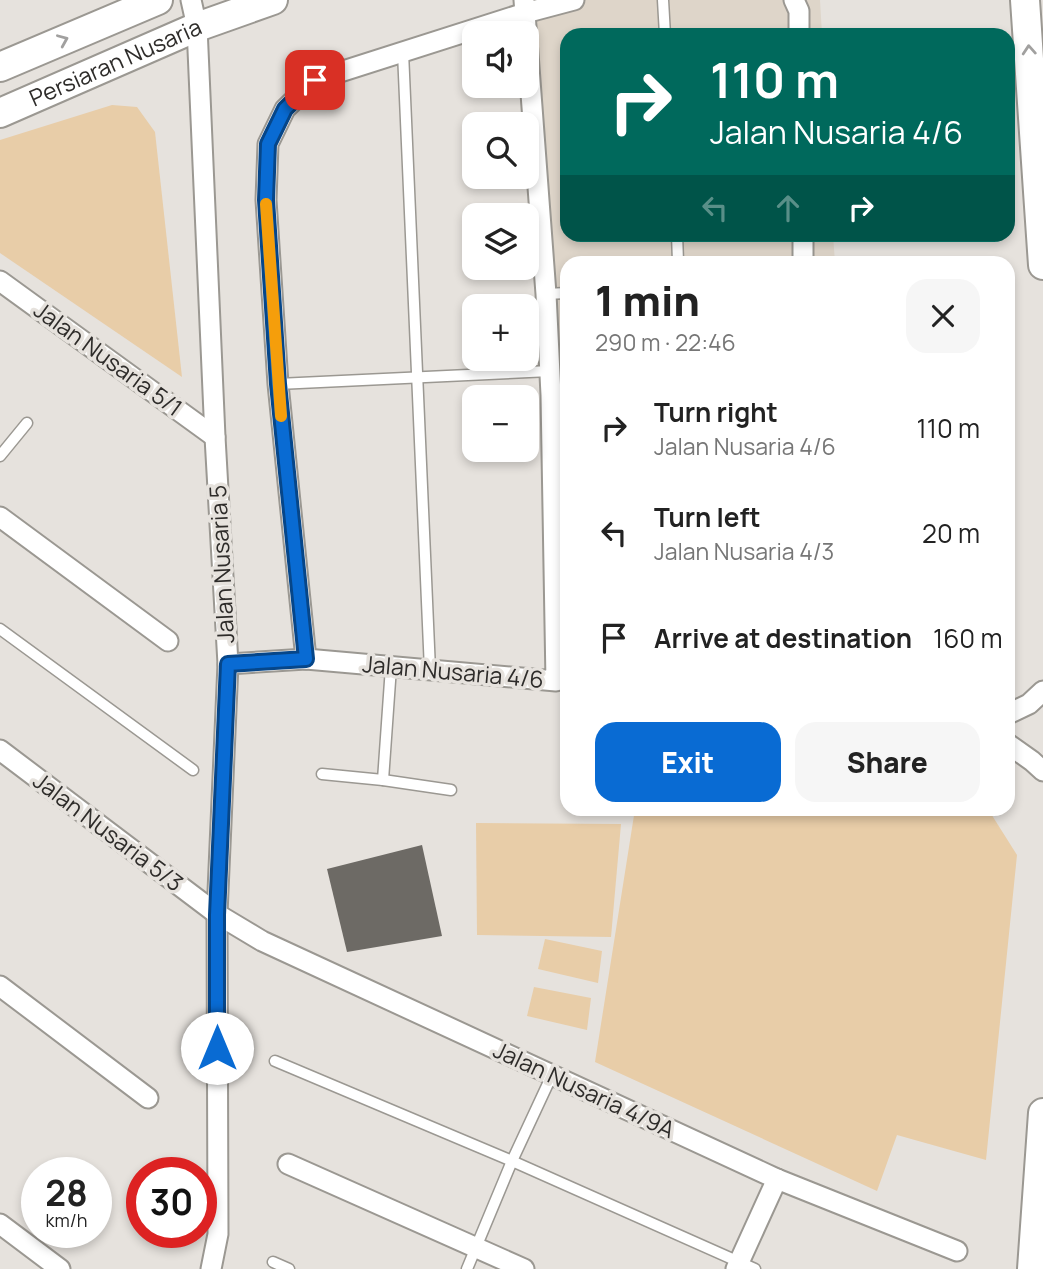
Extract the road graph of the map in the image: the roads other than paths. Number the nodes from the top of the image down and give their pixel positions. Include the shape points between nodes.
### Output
1 (158, 0) edge
2 (273, 0) edge
3 (575, 0) edge
4 (663, 0) edge
5 (794, 0) edge
6 (1026, 0) edge
7 (524, 6) edge
8 (194, 14) edge
9 (665, 28) edge
10 (799, 28) edge
11 (404, 52) junction
12 (0, 66) edge
13 (0, 113) edge
14 (1043, 265) edge
15 (0, 281) edge
16 (560, 293) edge
17 (546, 294) junction
18 (550, 371) junction
19 (417, 376) junction
20 (278, 384) junction
21 (559, 395) edge
22 (27, 423) dead end
23 (215, 437) junction
24 (0, 456) edge
25 (0, 517) edge
26 (560, 538) edge
27 (0, 629) edge
28 (168, 641) dead end
29 (306, 659) junction
30 (228, 664) junction
31 (391, 667) junction
32 (430, 670) junction
33 (560, 681) edge
34 (1043, 691) edge
35 (1015, 710) edge
36 (1015, 749) edge
37 (0, 750) edge
38 (193, 770) dead end
39 (1043, 771) edge
40 (322, 774) dead end
41 (383, 780) junction
42 (451, 790) dead end
43 (217, 915) junction
44 (0, 986) edge
45 (275, 1060) dead end
46 (552, 1075) junction
47 (148, 1098) dead end
48 (1043, 1113) edge
49 (512, 1161) junction
50 (288, 1164) dead end
51 (777, 1179) junction
52 (0, 1224) edge
53 (477, 1248) junction
54 (957, 1251) dead end
55 (273, 1262) dead end
56 (744, 1267) edge
57 (60, 1269) edge
58 (211, 1269) edge
59 (289, 1269) edge
60 (467, 1269) edge
61 (524, 1269) edge
62 (1032, 1269) edge

12 -> 1 street, Persiaran Nusaria
2 - 8 street, Persiaran Nusaria
3 - 7 street
4 - 9 lane
5 - 10 street
14 -> 6 street
7 - 11 street
7 - 17 street, Jalan Nusaria 4/6
8 - 13 street, Persiaran Nusaria
8 - 23 street, Jalan Nusaria 5
11 - 19 lane
11 - 20 street via 315,80 285,109 268,144 266,200
15 - 23 street, Jalan Nusaria 5/1
16 - 17 lane
17 - 18 street, Jalan Nusaria 4/6
18 - 19 lane
18 - 21 street, Jalan Nusaria 4/6
19 - 20 lane
19 - 32 lane
20 - 29 street
21 - 26 street, Jalan Nusaria 4/6
22 - 24 lane
23 - 30 street, Jalan Nusaria 5
25 - 28 street
27 - 38 lane
29 - 30 street, Jalan Nusaria 4/6
29 - 31 street, Jalan Nusaria 4/6
30 - 43 street, Jalan Nusaria 5
31 - 32 street, Jalan Nusaria 4/6
31 - 41 lane
32 - 33 street, Jalan Nusaria 4/6
34 - 35 street
36 - 39 street
37 - 43 street, Jalan Nusaria 5/3
40 - 41 lane
41 - 42 lane
43 - 46 street, Jalan Nusaria 4/9A via 262,942
43 - 58 street, Jalan Nusaria 5 via 218,1234
44 - 47 street
45 - 49 lane
46 - 49 lane
46 - 51 street, Jalan Nusaria 4/9A
48 - 62 street
49 - 53 lane
49 - 56 lane
50 - 53 street
51 - 54 street, Jalan Nusaria 4/9A
51 - 56 street
52 - 57 street
53 - 60 lane
53 - 61 street
55 - 59 lane

